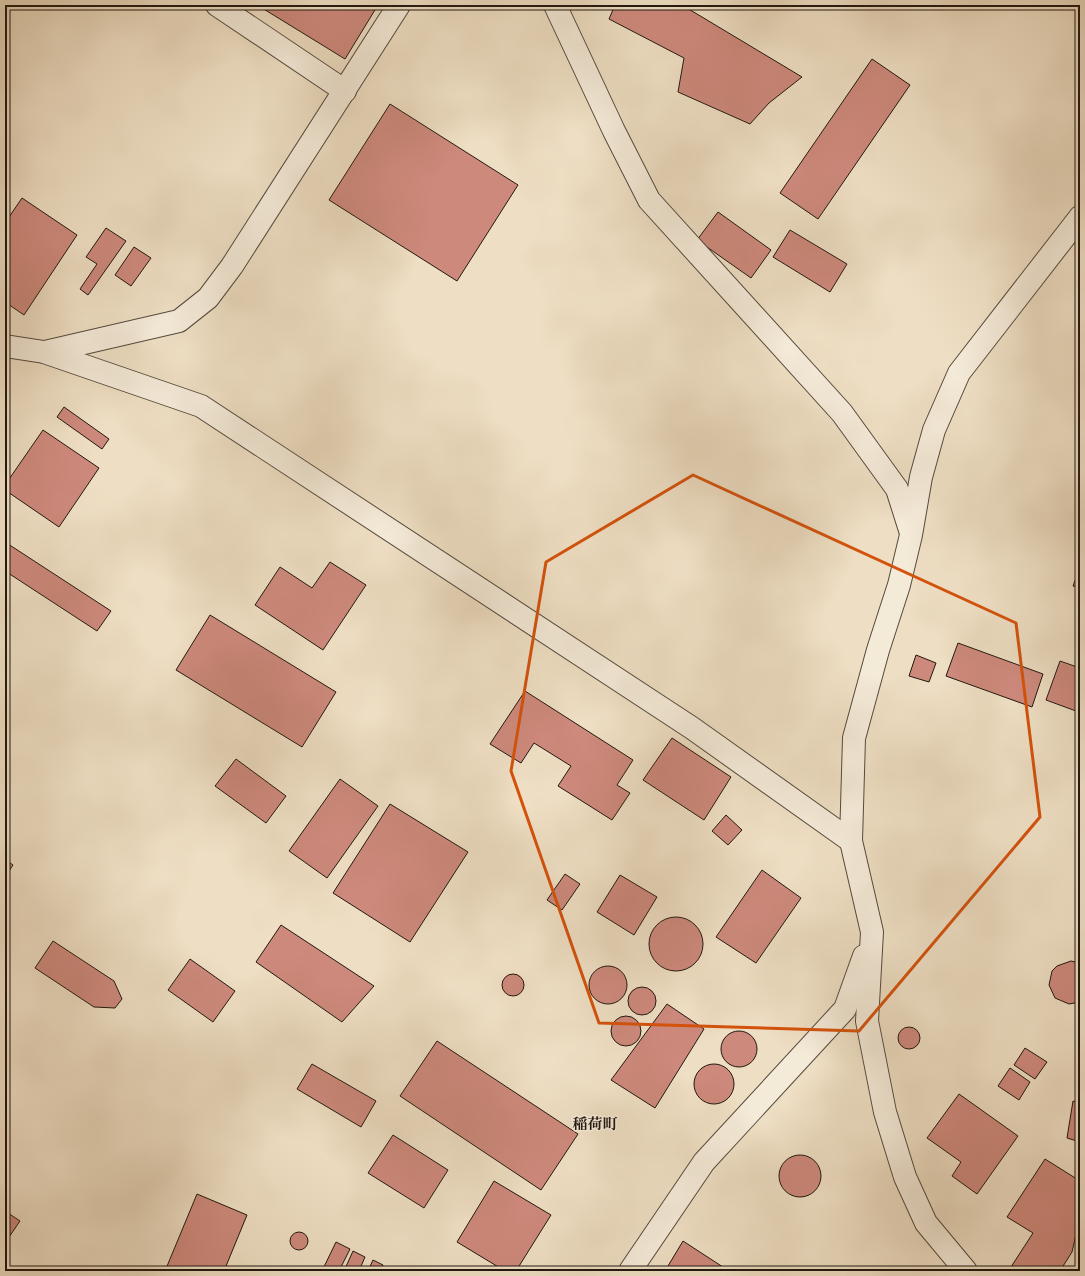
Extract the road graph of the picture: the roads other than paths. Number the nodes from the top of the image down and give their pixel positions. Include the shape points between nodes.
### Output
1 (217, 5) edge
2 (400, 5) edge
3 (555, 5) edge
4 (345, 91) junction
5 (1080, 217) edge
6 (5, 346) edge
7 (44, 352) junction
8 (911, 535) junction
9 (851, 841) junction
10 (872, 932) junction
11 (630, 1271) edge
12 (966, 1271) edge

1 - 4 lane
2 - 4 lane
3 - 8 lane via 649,200 842,413 897,489
4 - 7 lane via 232,266 208,298 179,321
5 - 8 lane via 959,373 934,430 920,477
6 - 7 lane
7 - 9 lane via 201,406 692,728
8 - 9 lane via 854,738
9 - 10 lane
10 - 11 lane via 845,1008 704,1162
10 - 12 lane via 868,1021 885,1112 905,1177 926,1223

